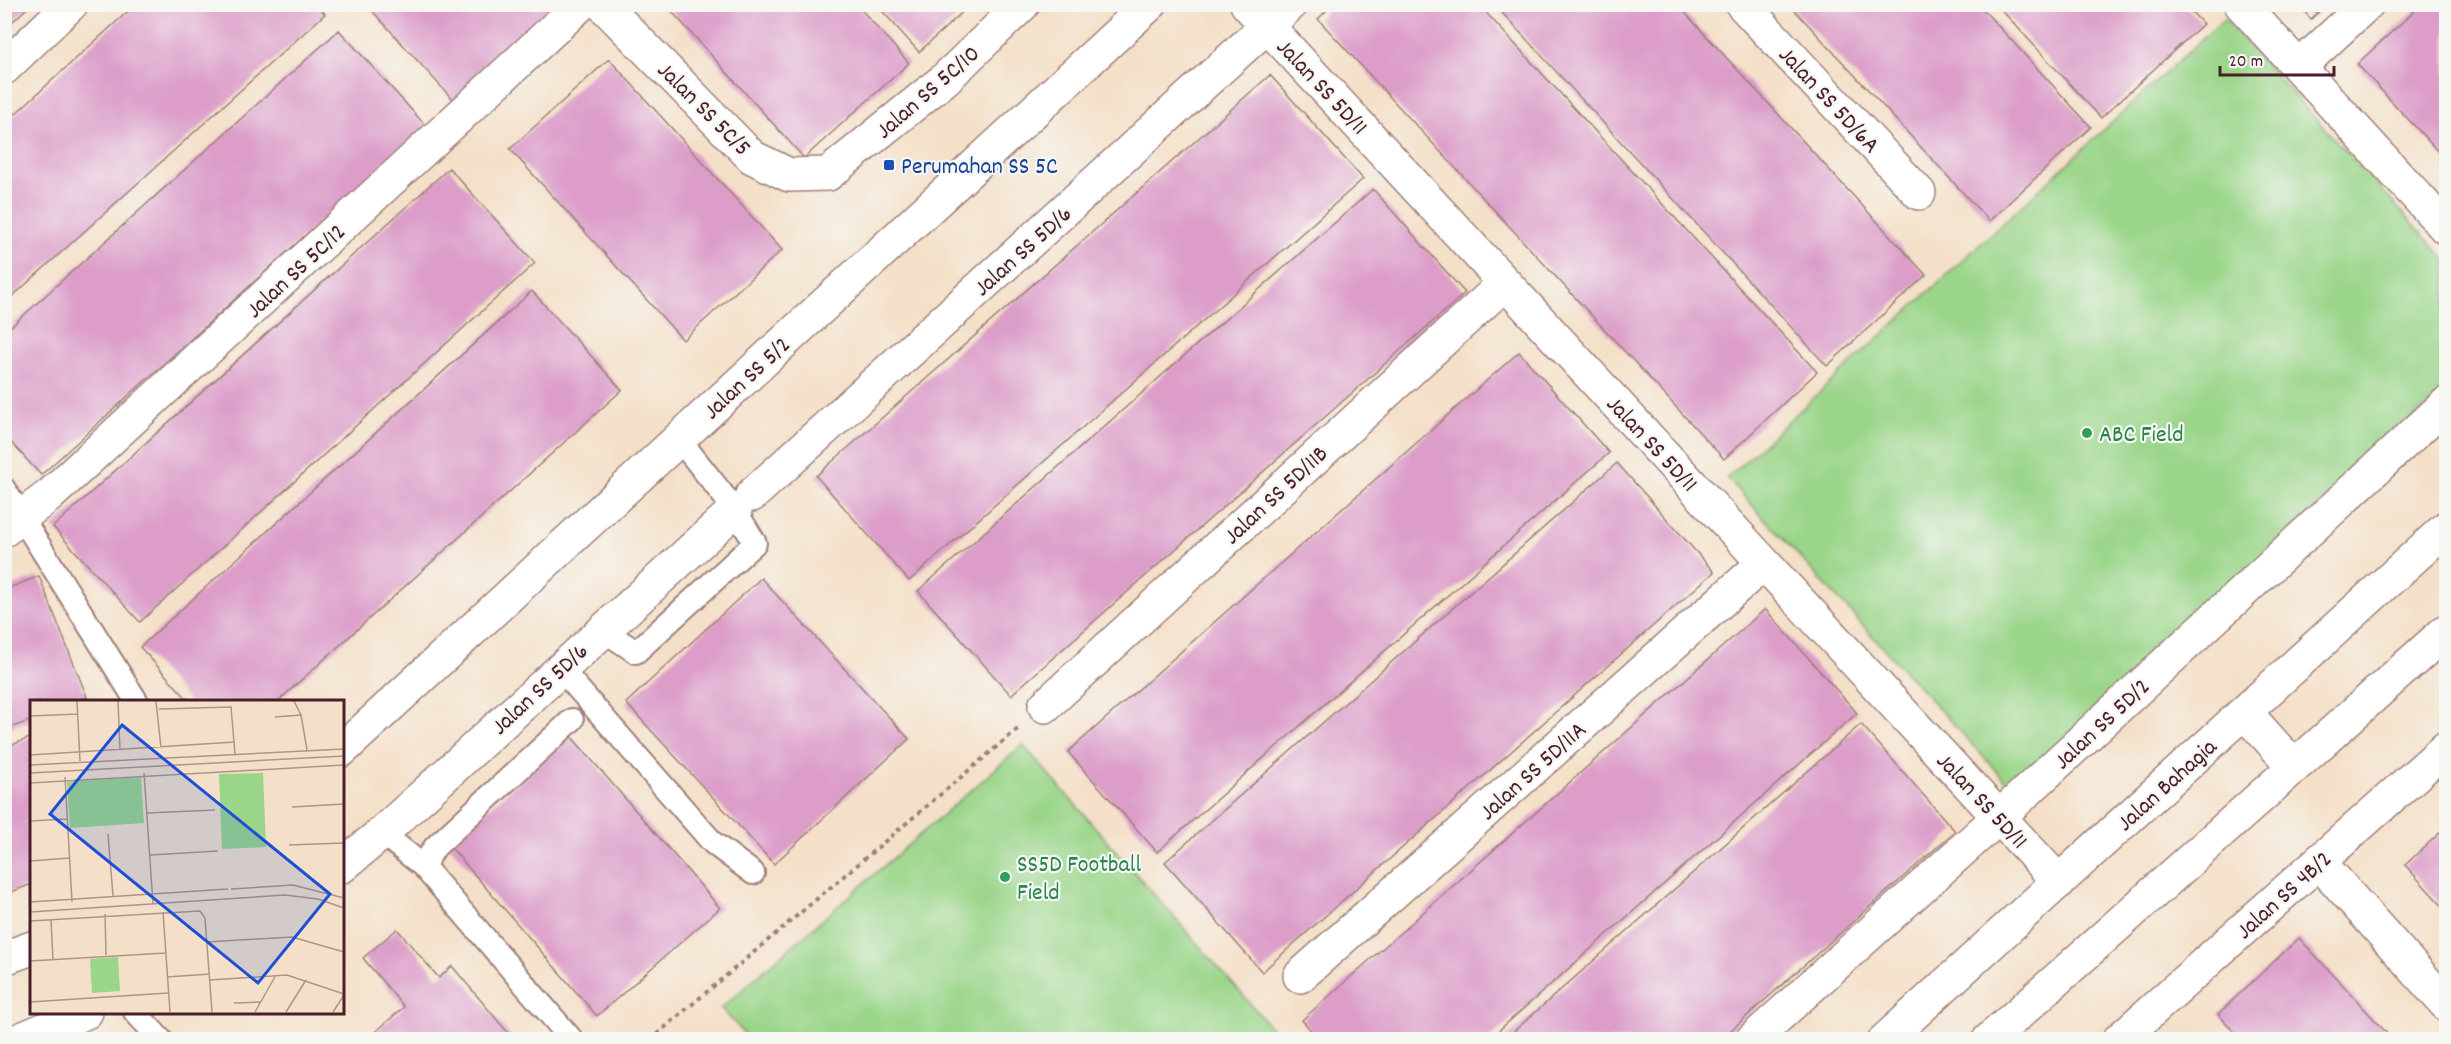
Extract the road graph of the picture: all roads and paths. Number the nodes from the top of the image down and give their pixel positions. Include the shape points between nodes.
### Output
1 (71, 4) edge
2 (581, 4) edge
3 (602, 4) edge
4 (1023, 4) edge
5 (1150, 4) edge
6 (1292, 4) edge
7 (1742, 4) edge
8 (2241, 4) edge
9 (2367, 4) edge
10 (1258, 16) edge
11 (2299, 67) junction
12 (4, 68) edge
13 (828, 174) joint
14 (1919, 193) dead end
15 (2446, 228) edge
16 (1505, 283) junction
17 (2446, 404) edge
18 (679, 439) junction
19 (4, 489) edge
20 (744, 503) junction
21 (14, 524) edge
22 (2446, 528) edge
23 (1764, 563) junction
24 (2446, 631) edge
25 (560, 668) junction
26 (136, 700) edge
27 (1045, 706) joint
28 (2245, 712) junction
29 (572, 720) dead end
30 (344, 748) edge
31 (2446, 748) edge
32 (2294, 767) junction
33 (1999, 817) junction
34 (382, 833) junction
35 (2319, 862) junction
36 (344, 864) edge
37 (423, 866) junction
38 (753, 873) dead end
39 (2059, 882) junction
40 (30, 949) edge
41 (4, 957) edge
42 (1300, 976) dead end
43 (2446, 1004) edge
44 (81, 1014) edge
45 (137, 1014) edge
46 (19, 1040) edge
47 (161, 1040) edge
48 (572, 1040) edge
49 (650, 1040) edge
50 (1752, 1040) edge
51 (1885, 1040) edge
52 (1989, 1040) edge
53 (2119, 1040) edge

1 - 12 street
2 - 21 street, Jalan SS 5C/12
3 - 13 street, Jalan SS 5C/5 via 752,157 789,175
4 - 13 street, Jalan SS 5C/10 via 944,80
5 - 18 street, Jalan SS 5/2
6 - 10 street, Jalan SS 5D/6
7 - 14 street, Jalan SS 5D/6A
8 - 11 street
9 - 11 street
10 - 16 street, Jalan SS 5D/11
10 - 20 street, Jalan SS 5D/6
11 - 15 street
16 - 23 street, Jalan SS 5D/11
16 - 27 street, Jalan SS 5D/11B
17 - 33 street, Jalan SS 5D/2
18 - 20 lane
18 - 30 street, Jalan SS 5/2
19 - 21 lane
20 - 25 street, Jalan SS 5D/6
21 - 26 lane
22 - 28 street, Jalan Bahagia
23 - 33 street, Jalan SS 5D/11
23 - 42 street, Jalan SS 5D/11A
24 - 32 street
25 - 34 street, Jalan SS 5D/6
25 - 38 lane via 713,843
27 - 49 path
28 - 32 street
28 - 39 street, Jalan Bahagia
29 - 37 lane via 435,847
31 - 35 street, Jalan SS 4B/2
32 - 52 street
33 - 39 street, Jalan SS 5D/11
33 - 50 street, Jalan SS 5D/2
34 - 36 street, Jalan SS 5D/6
34 - 37 lane
35 - 43 street
35 - 53 street, Jalan SS 4B/2
37 - 48 lane
39 - 51 street, Jalan Bahagia
40 - 41 street
44 - 46 street
45 - 47 lane

